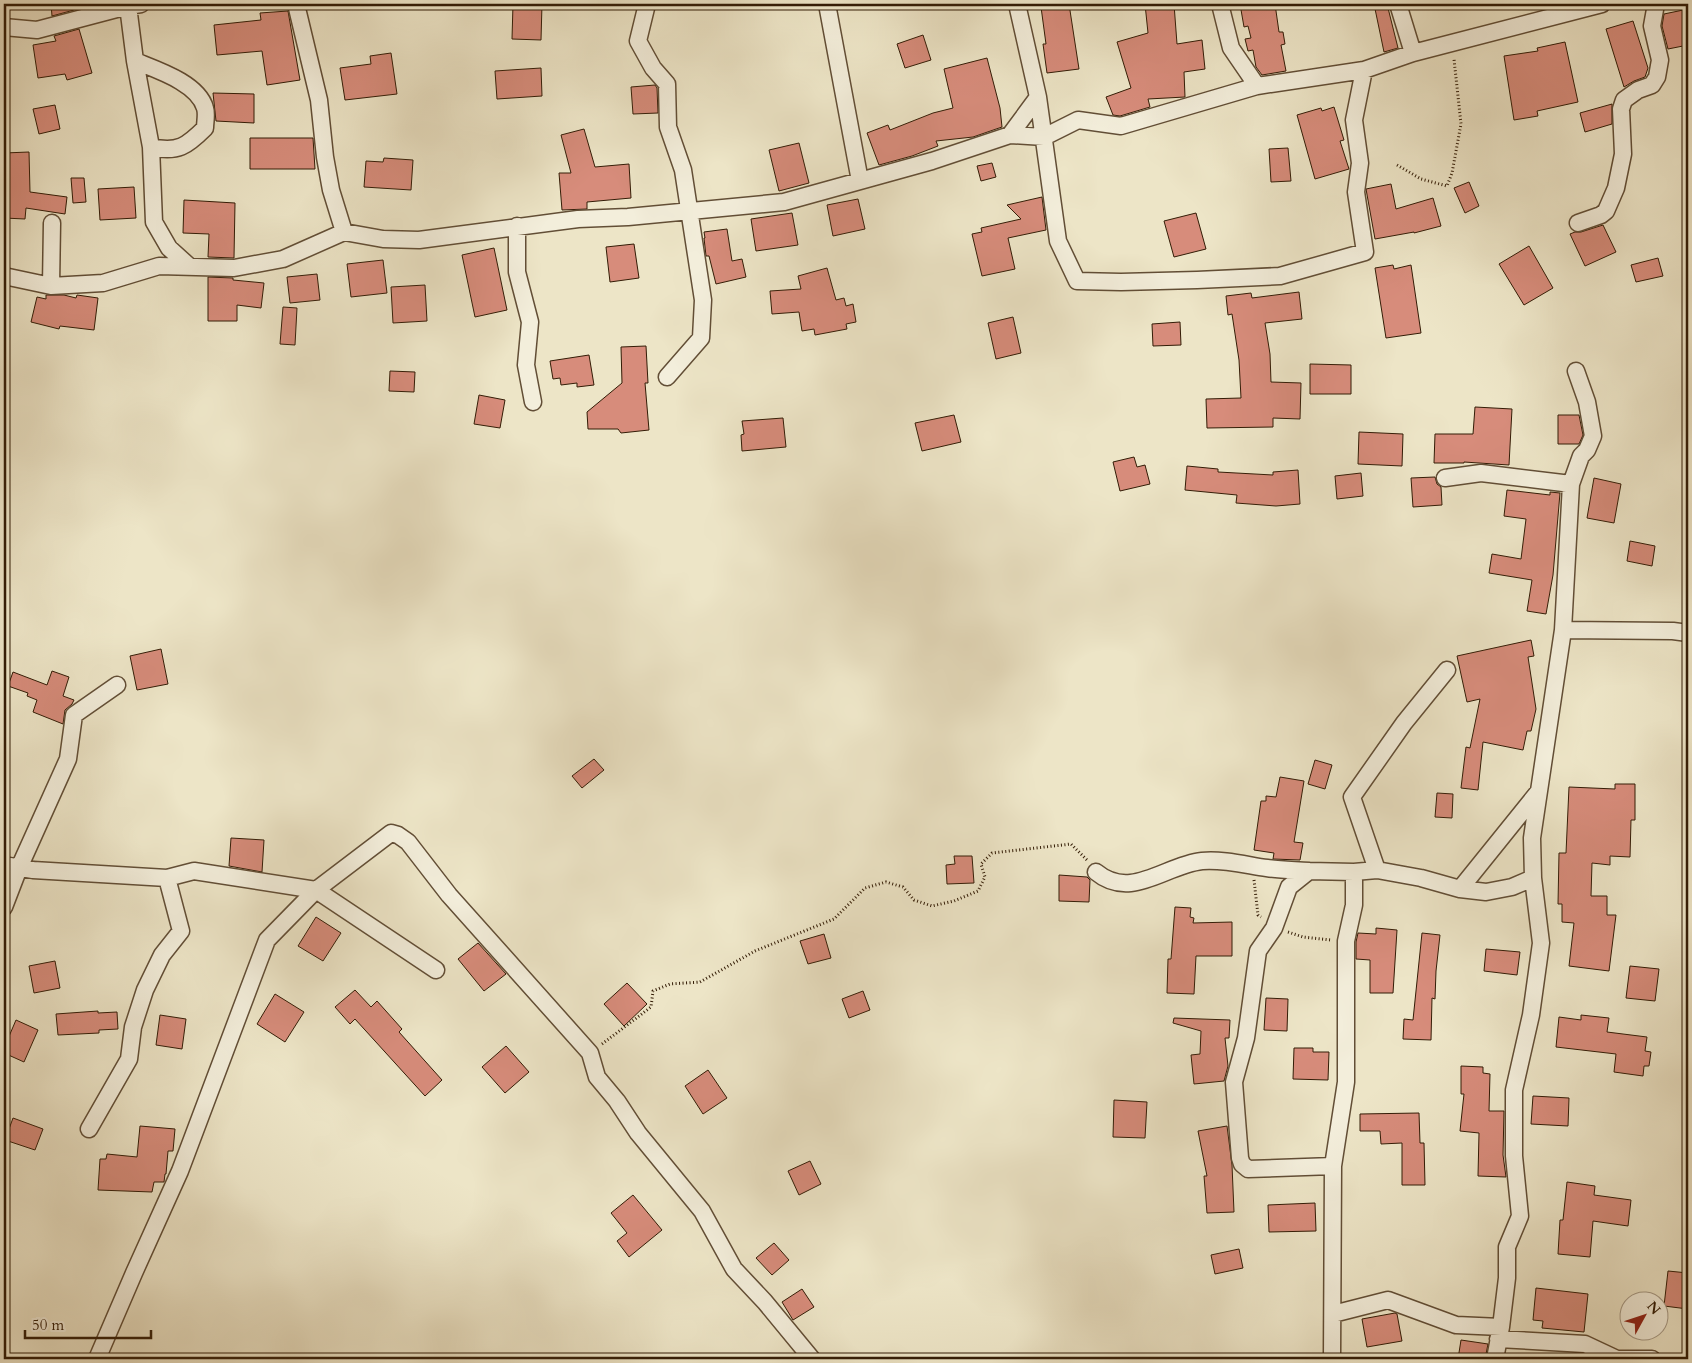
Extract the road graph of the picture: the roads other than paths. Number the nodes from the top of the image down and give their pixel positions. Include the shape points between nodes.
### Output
1 (296, 4) edge
2 (647, 4) edge
3 (827, 4) edge
4 (1017, 4) edge
5 (1220, 4) edge
6 (1398, 4) edge
7 (1595, 4) edge
8 (1656, 4) edge
9 (134, 5) edge
10 (4, 28) edge
11 (1412, 53) junction
12 (135, 61) junction
13 (1364, 70) junction
14 (1257, 86) junction
15 (1038, 96) junction
16 (1010, 135) junction
17 (1044, 138) junction
18 (151, 147) junction
19 (860, 181) junction
20 (689, 211) junction
21 (52, 223) dead end
22 (1578, 223) dead end
23 (517, 226) junction
24 (344, 232) junction
25 (190, 267) junction
26 (4, 276) edge
27 (51, 286) junction
28 (1576, 371) dead end
29 (667, 377) dead end
30 (533, 402) dead end
31 (1445, 478) dead end
32 (1571, 484) junction
33 (1563, 630) junction
34 (1688, 633) edge
35 (1447, 670) dead end
36 (118, 685) dead end
37 (1540, 791) junction
38 (11, 867) edge
39 (1377, 870) junction
40 (1310, 871) junction
41 (1096, 872) road end
42 (1354, 872) junction
43 (167, 878) junction
44 (1533, 878) junction
45 (1460, 889) junction
46 (316, 890) junction
47 (4, 906) edge
48 (436, 970) dead end
49 (88, 1130) dead end
50 (1333, 1166) junction
51 (1333, 1314) junction
52 (1499, 1333) junction
53 (97, 1359) edge
54 (812, 1359) edge
55 (1332, 1359) edge
56 (1495, 1359) edge
57 (1652, 1359) edge

1 - 24 street via 319,100 331,190
2 - 20 street via 638,41 653,68 667,84 668,127 682,170
3 - 19 street
4 - 15 street
5 - 14 street via 1231,48
6 - 11 street
7 - 11 street
8 - 22 street via 1652,26 1660,60 1657,77 1652,85 1624,100 1621,109 1623,154 1616,188 1606,211
9 - 10 street via 37,30
9 - 12 street
11 - 13 street
12 - 18 street
12 - 18 street via 194,90 206,110 205,128 189,144 176,148
13 - 14 street
13 - 17 street via 1354,120 1360,163 1356,192 1364,252 1280,276 1077,280 1058,241
14 - 17 street via 1120,126 1078,120
15 - 16 street
15 - 17 street
16 - 17 street
16 - 19 street
18 - 25 street via 154,222 169,248
19 - 20 street via 784,202
20 - 23 street
20 - 29 street via 703,300 701,338
21 - 27 street
23 - 24 street via 418,240 384,239
23 - 30 street via 517,272 530,322 526,364
24 - 25 street via 283,259 234,268
25 - 27 street via 159,266 103,283
26 - 27 street
28 - 32 street via 1587,402 1593,436 1581,456
31 - 32 street via 1481,473
32 - 33 street
33 - 34 street
33 - 37 street
35 - 39 street via 1352,796
36 - 38 street via 74,715 68,760
37 - 44 street via 1532,838
37 - 45 street
38 - 43 street
38 - 47 street
39 - 42 street
39 - 45 street
40 - 41 street via 1201,861 1129,884 1116,883
40 - 42 street
40 - 50 street via 1289,887 1274,928 1258,951 1246,1038 1234,1082 1242,1164 1248,1169
42 - 50 street via 1354,905 1346,941 1346,1082
43 - 46 street via 194,871
43 - 49 street via 180,931 162,956 145,990 133,1028 129,1059
44 - 45 street via 1512,887 1486,892
44 - 52 street via 1541,943 1531,1016 1514,1090 1514,1156 1520,1216 1507,1248 1507,1278
46 - 48 street
46 - 53 street via 267,940 180,1172
46 - 54 street via 390,832 408,842 448,895 590,1053 597,1077 638,1133 702,1210 734,1269
50 - 51 street
51 - 52 street via 1388,1300 1456,1325
51 - 55 street
52 - 56 street
52 - 57 street via 1585,1344 1616,1359

